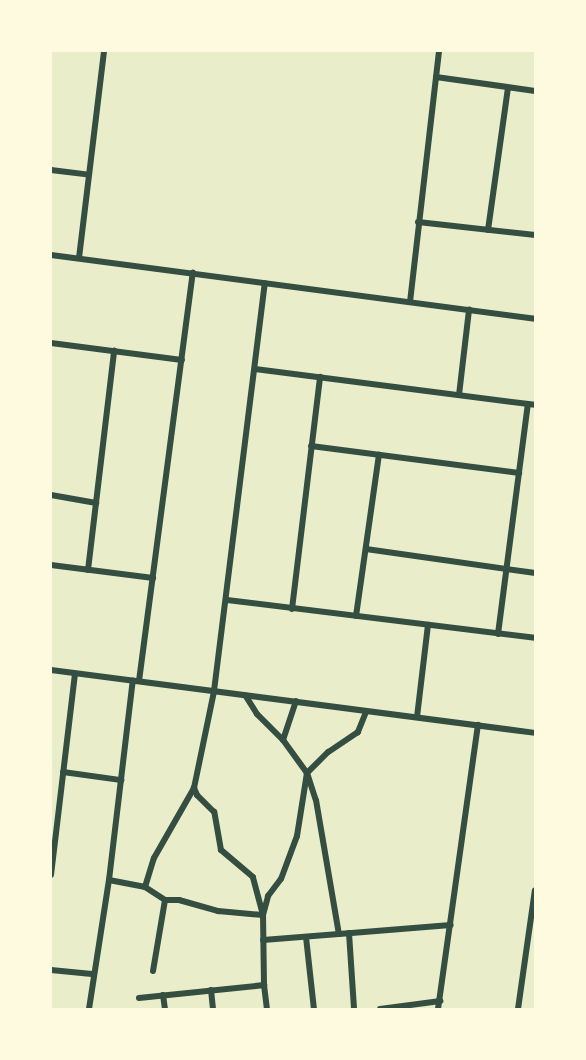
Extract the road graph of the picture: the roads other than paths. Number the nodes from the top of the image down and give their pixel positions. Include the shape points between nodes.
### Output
1 (104, 51) edge
2 (439, 51) edge
3 (436, 77) junction
4 (508, 88) junction
5 (535, 91) edge
6 (51, 170) edge
7 (89, 175) junction
8 (418, 222) junction
9 (488, 230) junction
10 (535, 235) edge
11 (51, 255) edge
12 (79, 258) junction
13 (193, 273) junction
14 (265, 283) junction
15 (410, 302) junction
16 (469, 310) junction
17 (535, 319) edge
18 (51, 343) edge
19 (114, 351) junction
20 (182, 360) junction
21 (255, 369) junction
22 (320, 377) junction
23 (459, 394) junction
24 (532, 404) edge
25 (311, 446) junction
26 (379, 455) junction
27 (519, 473) junction
28 (51, 495) edge
29 (96, 502) junction
30 (366, 549) junction
31 (51, 565) edge
32 (507, 569) junction
33 (88, 570) junction
34 (535, 573) edge
35 (153, 578) junction
36 (226, 600) junction
37 (292, 609) junction
38 (356, 616) junction
39 (428, 625) junction
40 (498, 634) junction
41 (535, 639) edge
42 (51, 670) edge
43 (75, 673) junction
44 (136, 681) junction
45 (214, 691) junction
46 (245, 695) junction
47 (296, 701) junction
48 (366, 712) junction
49 (417, 717) junction
50 (477, 725) junction
51 (535, 733) edge
52 (283, 740) junction
53 (63, 772) junction
54 (307, 773) junction
55 (121, 780) junction
56 (194, 788) junction
57 (51, 875) edge
58 (109, 880) junction
59 (145, 887) junction
60 (535, 890) edge
61 (165, 900) junction
62 (263, 915) junction
63 (451, 926) junction
64 (349, 933) junction
65 (339, 934) junction
66 (306, 937) junction
67 (263, 940) junction
68 (51, 969) edge
69 (153, 970) dead end
70 (92, 974) junction
71 (264, 985) junction
72 (212, 990) junction
73 (163, 995) junction
74 (139, 998) dead end
75 (440, 1001) junction
76 (89, 1009) edge
77 (165, 1009) edge
78 (213, 1009) edge
79 (267, 1009) edge
80 (314, 1009) edge
81 (354, 1009) edge
82 (380, 1009) edge
83 (438, 1009) edge
84 (518, 1009) edge

1 - 7 street
2 - 3 street
3 - 4 street
3 - 8 street
4 - 5 street
4 - 9 street
6 - 7 street
7 - 12 street
8 - 9 street
8 - 15 street
9 - 10 street
11 - 12 street
12 - 13 street
13 - 14 street
13 - 20 street
14 - 15 street
14 - 21 street
15 - 16 street
16 - 17 street
16 - 23 street
18 - 19 street
19 - 20 street
19 - 29 street
20 - 35 street
21 - 22 street
21 - 36 street
22 - 23 street
22 - 25 street
23 - 24 street
24 - 27 street
25 - 26 street
25 - 37 street
26 - 27 street
26 - 30 street
27 - 32 street
28 - 29 street
29 - 33 street
30 - 32 street
30 - 38 street
31 - 33 street
32 - 34 street
32 - 40 street
33 - 35 street
35 - 44 street
36 - 37 street
36 - 45 street
37 - 38 street
38 - 39 street
39 - 40 street
39 - 49 street
40 - 41 street
42 - 43 street
43 - 44 street
43 - 53 street
44 - 45 street
44 - 55 street
45 - 46 street
45 - 56 street
46 - 47 street
46 - 52 street via 257,714
47 - 48 street
47 - 52 street
48 - 49 street
48 - 54 street via 358,732 328,752
49 - 50 street
50 - 51 street
50 - 63 street
52 - 54 street
53 - 55 street
53 - 57 street
54 - 62 street via 297,836
54 - 65 street via 316,800
55 - 58 street
56 - 59 street via 153,858
56 - 62 street via 214,812 221,850 253,877
58 - 59 street
58 - 70 street
59 - 61 street
60 - 84 street
61 - 62 street
61 - 69 street
62 - 67 street
63 - 64 street
63 - 75 street
64 - 65 street
64 - 81 street
65 - 66 street
66 - 67 street
66 - 80 street
67 - 71 street
68 - 70 street
70 - 76 street
71 - 72 street
71 - 79 street
72 - 73 street
72 - 78 street
73 - 74 street
73 - 77 street
75 - 82 street
75 - 83 street

